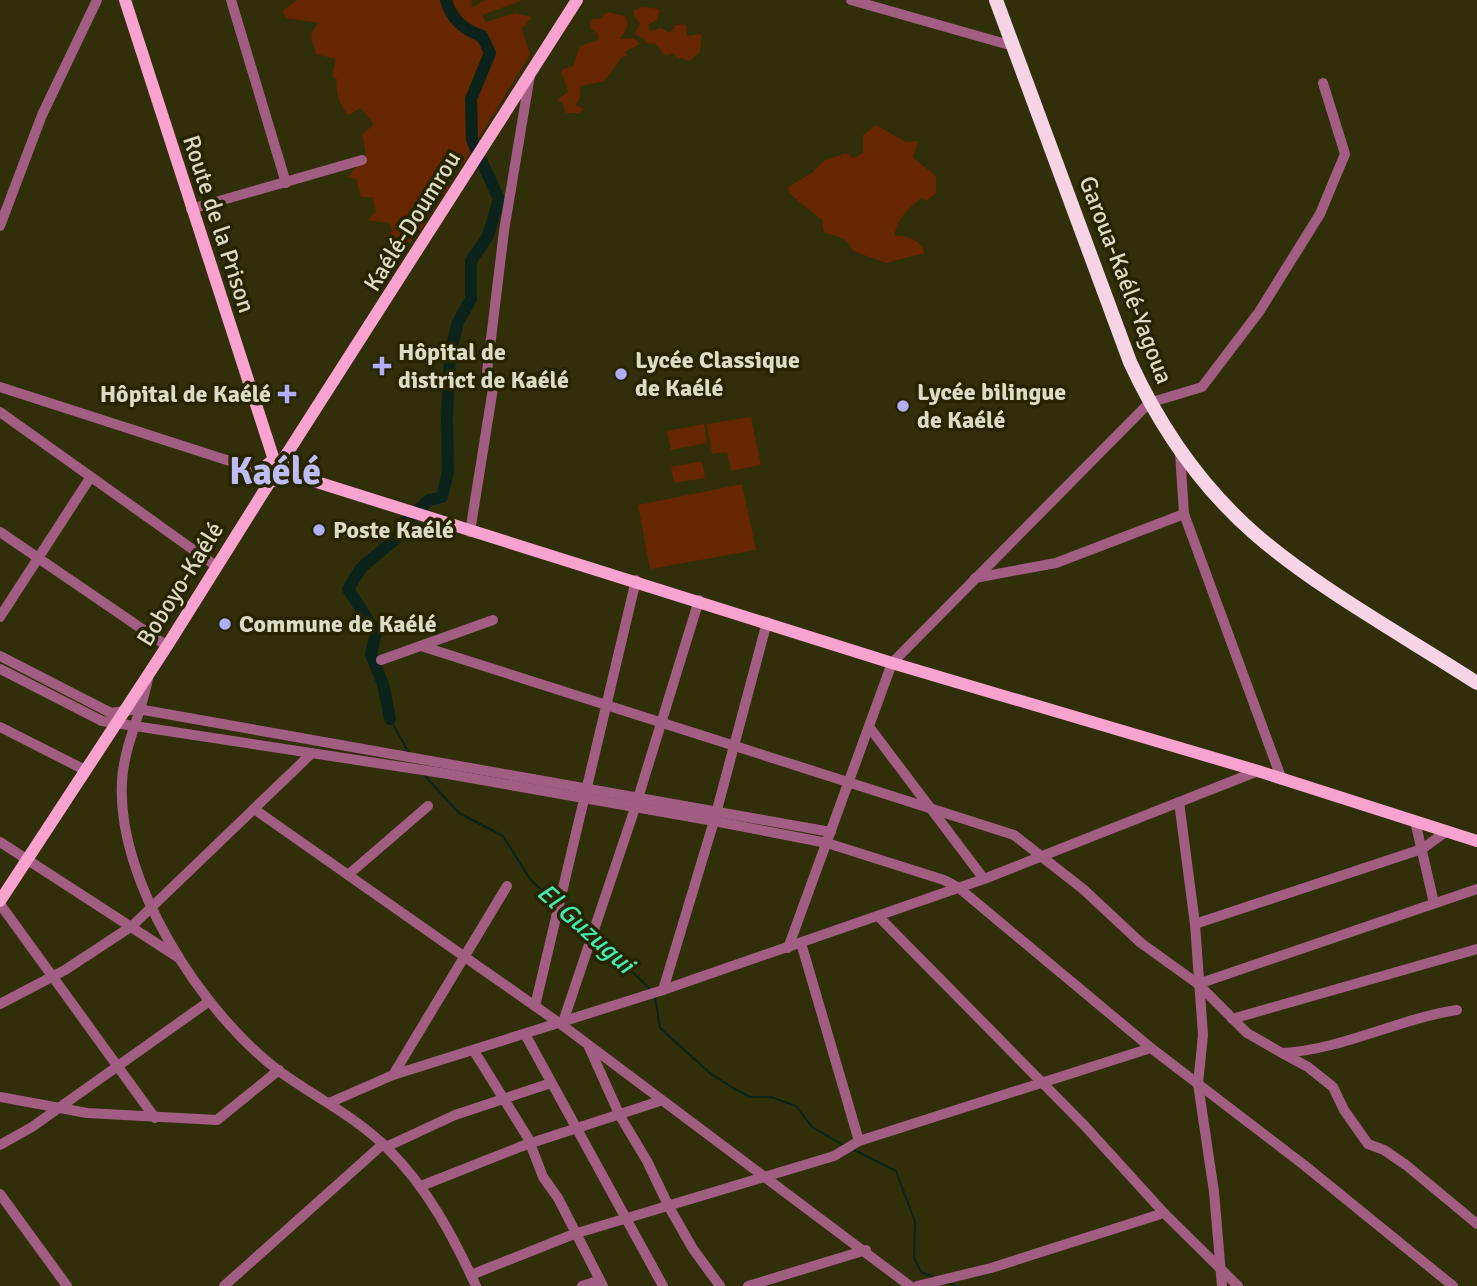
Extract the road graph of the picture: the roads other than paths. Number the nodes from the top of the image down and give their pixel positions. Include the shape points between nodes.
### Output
1 (97, 0) edge
2 (125, 0) edge
3 (232, 0) edge
4 (577, 0) edge
5 (851, 0) edge
6 (996, 0) edge
7 (1013, 46) junction
8 (530, 75) junction
9 (1323, 83) dead end
10 (362, 160) dead end
11 (286, 183) junction
12 (191, 209) junction
13 (0, 226) edge
14 (0, 387) edge
15 (1149, 403) junction
16 (0, 412) edge
17 (1180, 451) junction
18 (280, 465) junction
19 (268, 476) junction
20 (90, 478) junction
21 (1184, 514) junction
22 (0, 532) edge
23 (470, 532) junction
24 (38, 558) junction
25 (216, 566) junction
26 (975, 578) junction
27 (636, 580) junction
28 (699, 600) junction
29 (0, 617) edge
30 (493, 620) dead end
31 (767, 622) junction
32 (167, 646) junction
33 (421, 646) junction
34 (0, 656) edge
35 (381, 660) dead end
36 (892, 663) junction
37 (0, 669) edge
38 (149, 673) junction
39 (1477, 682) edge
40 (146, 690) junction
41 (607, 706) junction
42 (131, 709) junction
43 (154, 714) junction
44 (662, 721) junction
45 (114, 723) junction
46 (134, 724) junction
47 (0, 727) edge
48 (870, 727) junction
49 (735, 744) junction
50 (312, 753) junction
51 (85, 770) junction
52 (1258, 771) junction
53 (850, 780) junction
54 (1282, 780) junction
55 (587, 795) junction
56 (1180, 802) junction
57 (636, 803) junction
58 (428, 806) dead end
59 (929, 807) junction
60 (254, 809) junction
61 (715, 816) junction
62 (1415, 821) junction
63 (1447, 831) junction
64 (831, 832) junction
65 (1477, 841) edge
66 (0, 842) edge
67 (827, 843) junction
68 (1422, 849) junction
69 (1043, 856) junction
70 (26, 859) junction
71 (348, 875) junction
72 (984, 879) junction
73 (507, 886) dead end
74 (958, 888) junction
75 (1477, 889) edge
76 (0, 902) edge
77 (1434, 903) junction
78 (152, 907) junction
79 (879, 918) junction
80 (1195, 924) junction
81 (132, 926) junction
82 (801, 943) junction
83 (788, 948) junction
84 (1477, 949) edge
85 (462, 957) junction
86 (183, 961) junction
87 (52, 977) junction
88 (1198, 984) junction
89 (663, 990) junction
90 (208, 1002) junction
91 (0, 1004) edge
92 (535, 1006) junction
93 (1457, 1010) dead end
94 (1232, 1019) junction
95 (562, 1025) junction
96 (526, 1036) junction
97 (587, 1044) junction
98 (1152, 1048) junction
99 (474, 1051) junction
100 (1282, 1052) junction
101 (116, 1064) junction
102 (278, 1070) junction
103 (393, 1075) junction
104 (551, 1083) junction
105 (1043, 1084) junction
106 (1198, 1084) junction
107 (0, 1097) edge
108 (502, 1098) junction
109 (660, 1101) junction
110 (329, 1103) junction
111 (54, 1109) junction
112 (620, 1116) junction
113 (155, 1118) junction
114 (579, 1129) junction
115 (859, 1141) junction
116 (530, 1143) junction
117 (0, 1145) edge
118 (384, 1145) junction
119 (764, 1177) junction
120 (421, 1186) junction
121 (0, 1194) edge
122 (668, 1207) junction
123 (1164, 1213) junction
124 (626, 1219) junction
125 (1477, 1224) edge
126 (574, 1234) junction
127 (866, 1250) junction
128 (1222, 1270) junction
129 (471, 1275) junction
130 (602, 1283) edge
131 (67, 1286) edge
132 (224, 1286) edge
133 (476, 1286) edge
134 (582, 1286) edge
135 (663, 1286) edge
136 (720, 1286) edge
137 (748, 1286) edge
138 (910, 1286) edge
139 (917, 1286) edge
140 (1222, 1286) edge
141 (1238, 1286) edge
142 (1453, 1286) edge

1 - 13 street via 42,115
2 - 12 main road, Route de la Prison
3 - 11 street
4 - 8 main road, Kaélé-Doumrou
5 - 7 street
6 - 7 highway, Garoua-Kaélé-Yagoua
7 - 15 highway, Garoua-Kaélé-Yagoua
8 - 18 main road, Kaélé-Doumrou
8 - 23 street via 487,372 495,378 494,388
9 - 15 street via 1345,154 1320,214 1259,312 1202,387
10 - 11 street
11 - 12 street
12 - 18 main road, Route de la Prison
14 - 19 street
15 - 17 highway, Garoua-Kaélé-Yagoua
15 - 26 street
16 - 20 street
17 - 21 street
17 - 39 highway, Garoua-Kaélé-Yagoua via 1254,534
18 - 19 main road, Kaélé-Doumrou via 267,464
18 - 19 main road via 280,480
18 - 23 main road
19 - 25 main road, Boboyo-Kaélé
20 - 24 street
20 - 25 street
21 - 26 street via 1056,563
21 - 54 street
22 - 24 street
23 - 27 main road
24 - 29 street
24 - 32 street
25 - 32 main road, Boboyo-Kaélé
26 - 36 street
27 - 28 main road
27 - 41 street
28 - 31 main road
28 - 44 street
30 - 33 street
31 - 36 main road
31 - 49 street
32 - 38 main road, Boboyo-Kaélé
33 - 35 street
33 - 41 street
34 - 42 street via 111,713
36 - 48 street
36 - 52 main road
37 - 45 street
38 - 40 street
38 - 42 main road, Boboyo-Kaélé
40 - 42 street
40 - 43 street
41 - 44 street
41 - 55 street
42 - 43 street
42 - 45 main road, Boboyo-Kaélé
42 - 46 street
43 - 55 street
44 - 49 street
44 - 57 street
45 - 46 street
45 - 51 main road
46 - 50 street
46 - 78 street via 122,777 123,814 132,858
47 - 51 street
48 - 53 street
48 - 59 street
49 - 53 street
49 - 61 street
50 - 55 street
50 - 60 street
51 - 70 main road
52 - 54 main road
52 - 56 street
53 - 59 street
53 - 64 street
54 - 62 main road
55 - 57 street
55 - 92 street
56 - 69 street
56 - 80 street
57 - 61 street
57 - 95 street
58 - 71 street
59 - 69 street via 1014,835
59 - 72 street
60 - 71 street
60 - 78 street
61 - 64 street
61 - 67 street
61 - 89 street
62 - 63 main road
62 - 68 street
63 - 65 main road
63 - 68 street
64 - 67 street
66 - 70 street
67 - 74 street
67 - 83 street
68 - 77 street
68 - 80 street
69 - 72 street
69 - 88 street via 1141,943
70 - 76 main road
70 - 81 street
71 - 85 street
72 - 74 street
73 - 85 street
74 - 79 street
74 - 98 street
75 - 77 street
76 - 87 street
77 - 88 street
78 - 81 street
78 - 86 street
79 - 82 street
79 - 105 street
80 - 88 street
81 - 86 street
81 - 87 street
82 - 83 street
82 - 115 street
83 - 89 street
84 - 94 street
85 - 92 street
85 - 103 street
86 - 90 street
87 - 91 street
87 - 101 street
88 - 94 street
88 - 106 street via 1203,1035
89 - 95 street
90 - 101 street
90 - 102 street
92 - 95 street
93 - 100 street via 1430,1013 1310,1052
94 - 100 street
95 - 96 street
95 - 97 street
96 - 99 street
96 - 104 street
97 - 109 street
97 - 112 street
98 - 105 street
98 - 106 street
99 - 103 street
99 - 108 street
100 - 125 street via 1333,1087 1368,1144 1406,1165
101 - 111 street
101 - 113 street
102 - 110 street
102 - 113 street via 218,1120
103 - 110 street
104 - 108 street
104 - 114 street
105 - 115 street
105 - 123 street
106 - 128 street
106 - 142 street
107 - 111 street
108 - 116 street
108 - 118 street
109 - 112 street
109 - 119 street
110 - 118 street
111 - 113 street
111 - 117 street
112 - 114 street
112 - 122 street via 648,1161
114 - 116 street
114 - 124 street
115 - 119 street via 836,1156
116 - 120 street
116 - 126 street via 538,1168
118 - 120 street
118 - 132 street
119 - 122 street
119 - 127 street
120 - 129 street
121 - 131 street
122 - 124 street
122 - 136 street
123 - 128 street
123 - 139 street via 991,1268
124 - 126 street
124 - 135 street
126 - 129 street
126 - 130 street
127 - 137 street
127 - 138 street
128 - 140 street
128 - 141 street
129 - 133 street
130 - 134 street

